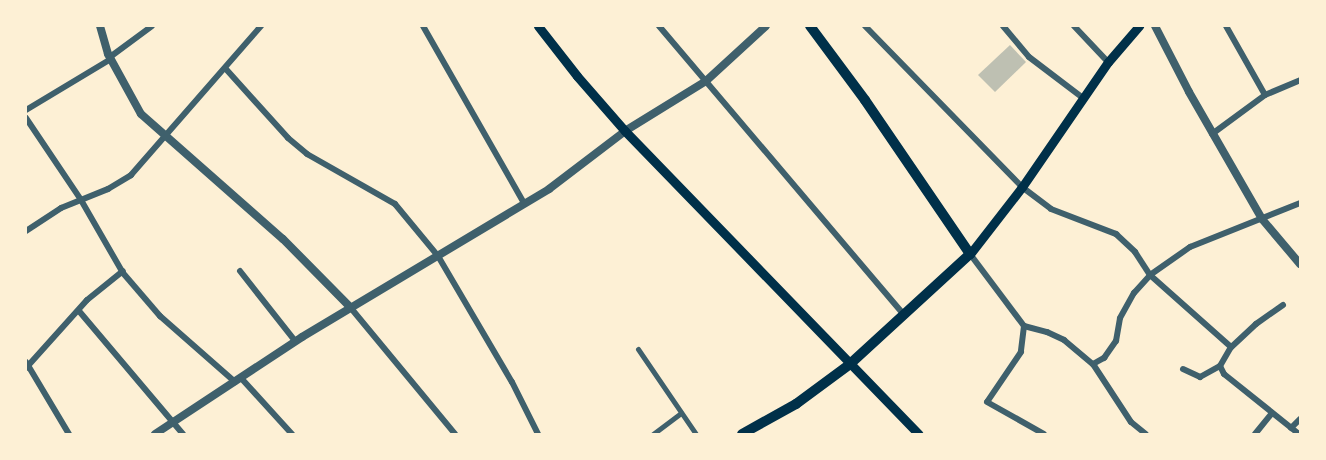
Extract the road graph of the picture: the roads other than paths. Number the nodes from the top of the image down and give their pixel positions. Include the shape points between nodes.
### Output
1 (100, 26) edge
2 (152, 26) edge
3 (261, 26) edge
4 (423, 26) edge
5 (538, 26) edge
6 (659, 26) edge
7 (766, 26) edge
8 (810, 26) edge
9 (865, 26) edge
10 (1003, 26) edge
11 (1074, 26) edge
12 (1139, 26) edge
13 (1155, 26) edge
14 (1226, 26) edge
15 (111, 58) junction
16 (1108, 62) junction
17 (225, 68) junction
18 (706, 81) junction
19 (1300, 81) edge
20 (1265, 95) junction
21 (1083, 98) junction
22 (26, 110) edge
23 (26, 118) edge
24 (625, 131) junction
25 (1212, 134) junction
26 (166, 137) junction
27 (1022, 186) junction
28 (81, 200) junction
29 (524, 203) junction
30 (1300, 203) edge
31 (1262, 219) junction
32 (26, 231) edge
33 (970, 254) junction
34 (438, 256) junction
35 (1300, 264) edge
36 (123, 271) junction
37 (240, 271) dead end
38 (1150, 275) junction
39 (1282, 305) dead end
40 (350, 308) junction
41 (79, 311) junction
42 (904, 315) junction
43 (1024, 326) junction
44 (295, 341) junction
45 (1231, 347) junction
46 (638, 349) dead end
47 (850, 364) junction
48 (1094, 364) junction
49 (27, 366) edge
50 (1220, 366) junction
51 (1183, 369) dead end
52 (238, 380) junction
53 (681, 413) junction
54 (1272, 413) junction
55 (1300, 419) edge
56 (175, 422) junction
57 (1291, 428) junction
58 (916, 433) edge
59 (1298, 434) edge
60 (69, 435) edge
61 (154, 435) edge
62 (183, 435) edge
63 (292, 435) edge
64 (455, 435) edge
65 (538, 435) edge
66 (653, 435) edge
67 (696, 435) edge
68 (742, 435) edge
69 (1044, 435) edge
70 (1146, 435) edge
71 (1255, 435) edge

1 - 15 street
2 - 15 street
3 - 17 street
4 - 29 street
5 - 24 main road
6 - 18 street
7 - 18 street
8 - 33 main road
9 - 27 street
10 - 21 street via 1029,57
11 - 16 street
12 - 16 main road
13 - 25 street
14 - 20 street
15 - 22 street
15 - 26 street via 141,114
16 - 21 main road
17 - 26 street
17 - 34 street via 288,138 307,154 395,204
18 - 24 street
18 - 42 street
19 - 20 street
20 - 25 street
21 - 27 main road
23 - 28 street
24 - 29 street via 549,189
24 - 47 main road
25 - 31 street
26 - 28 street via 131,175
26 - 40 street via 283,239
27 - 33 main road
27 - 38 street via 1052,209 1116,234 1135,252
28 - 32 street via 44,217
28 - 36 street
29 - 34 street
30 - 31 street
31 - 35 street
31 - 38 street via 1190,247
33 - 42 main road
33 - 43 street
34 - 40 street
34 - 65 street via 512,382
36 - 41 street
36 - 52 street via 160,316
37 - 44 street
38 - 45 street
38 - 48 street via 1120,318 1116,341 1104,358
39 - 45 street
40 - 44 street
40 - 64 street
41 - 49 street
41 - 56 street
42 - 47 main road
43 - 48 street via 1064,340
43 - 69 street via 1021,352 987,402
44 - 52 street
45 - 50 street
46 - 53 street
47 - 58 main road
47 - 68 main road via 796,404
48 - 70 street via 1131,422
49 - 60 street
50 - 51 street via 1200,377
50 - 54 street via 1224,374
52 - 56 street
52 - 63 street
53 - 66 street
53 - 67 street
54 - 57 street
54 - 71 street
55 - 57 street
56 - 61 street
56 - 62 street
57 - 59 street

